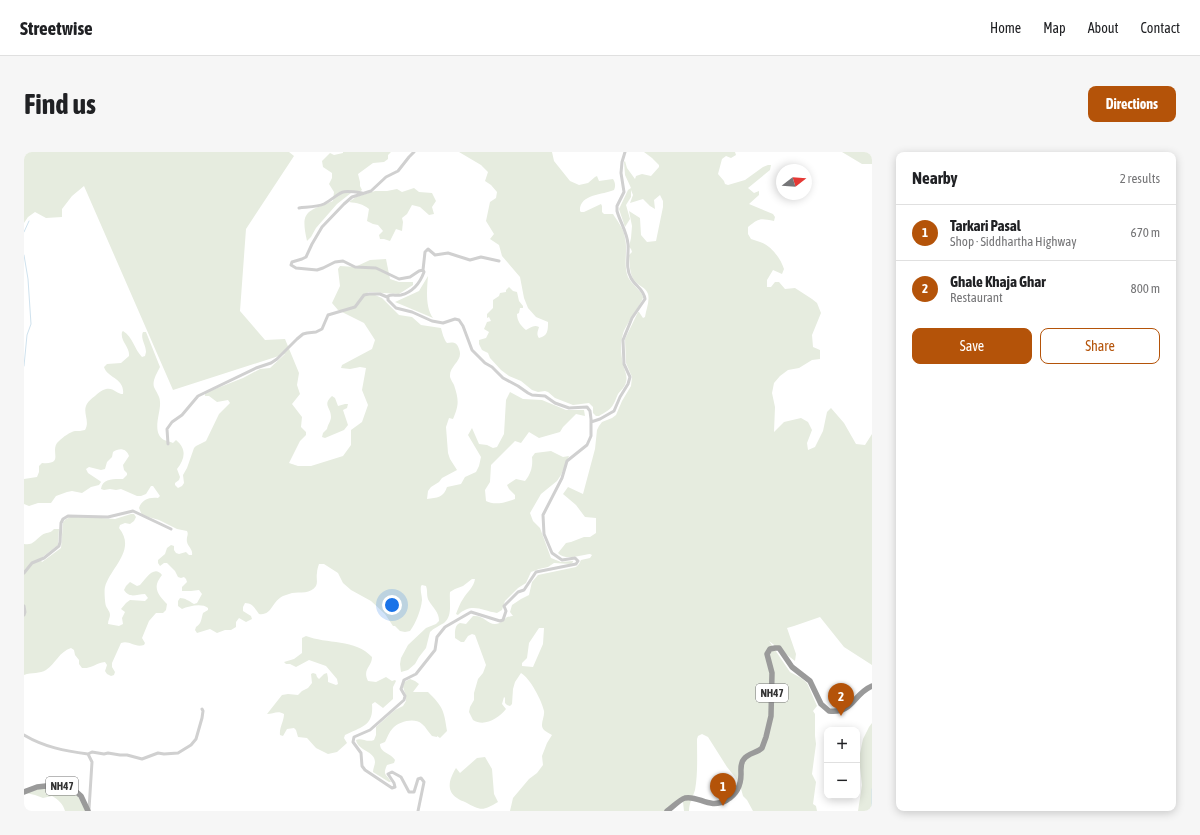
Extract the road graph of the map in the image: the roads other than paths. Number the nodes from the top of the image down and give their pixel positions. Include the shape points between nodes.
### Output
1 (414, 152) edge
2 (625, 152) edge
3 (364, 193) junction
4 (299, 208) dead end
5 (499, 261) dead end
6 (423, 270) junction
7 (388, 297) junction
8 (591, 422) junction
9 (168, 444) dead end
10 (171, 529) dead end
11 (24, 573) edge
12 (24, 606) edge
13 (24, 615) edge
14 (872, 686) edge
15 (202, 709) dead end
16 (24, 735) edge
17 (88, 754) junction
18 (24, 792) edge
19 (88, 811) edge
20 (418, 811) edge
21 (668, 811) edge

1 - 3 street via 398,171
2 - 8 street via 621,173 624,192 617,206 617,213 627,239 630,276 644,293 645,299 632,318 623,340 624,364 630,377 628,384 614,411
3 - 4 street via 342,191 324,204
3 - 6 street via 350,198 329,218 319,231 306,257 292,262 292,265 317,270 342,261 355,267 376,268 399,279
5 - 6 street via 481,257 470,260 448,253 435,255 428,249 425,252
6 - 7 street via 422,277 413,289
7 - 8 street via 396,308 430,320 445,323 459,320 472,350 503,378 530,394 545,396 568,408 587,407
7 - 9 street via 380,294 364,295 355,307 328,315 322,329 303,334 271,363 198,396 168,427
8 - 20 street via 588,445 567,462 562,478 543,515 544,534 552,553 562,560 576,558 576,564 536,572 524,590 518,592 504,606 506,611 503,620 471,612 445,627 437,637 435,650 416,674 404,680 400,689 405,696 404,700 370,730 354,737 353,742 361,753 362,766 392,788 395,787 394,783 388,774 392,772 401,777 408,792 414,792 418,779 421,778 424,782
10 - 11 street via 133,511 108,517 68,516 61,523 59,546 44,558 32,563
12 - 13 street
14 - 21 highway, NH47 via 846,708 829,711 821,704 812,684 792,667 779,648 770,649 767,654 772,673 770,721 762,748 743,760 738,790 723,802 710,803 687,798
15 - 17 street via 196,739 178,753 158,753 142,759 108,753
16 - 17 street via 48,747
17 - 19 street via 92,762
18 - 19 highway, NH47 via 46,786 72,788 81,796

